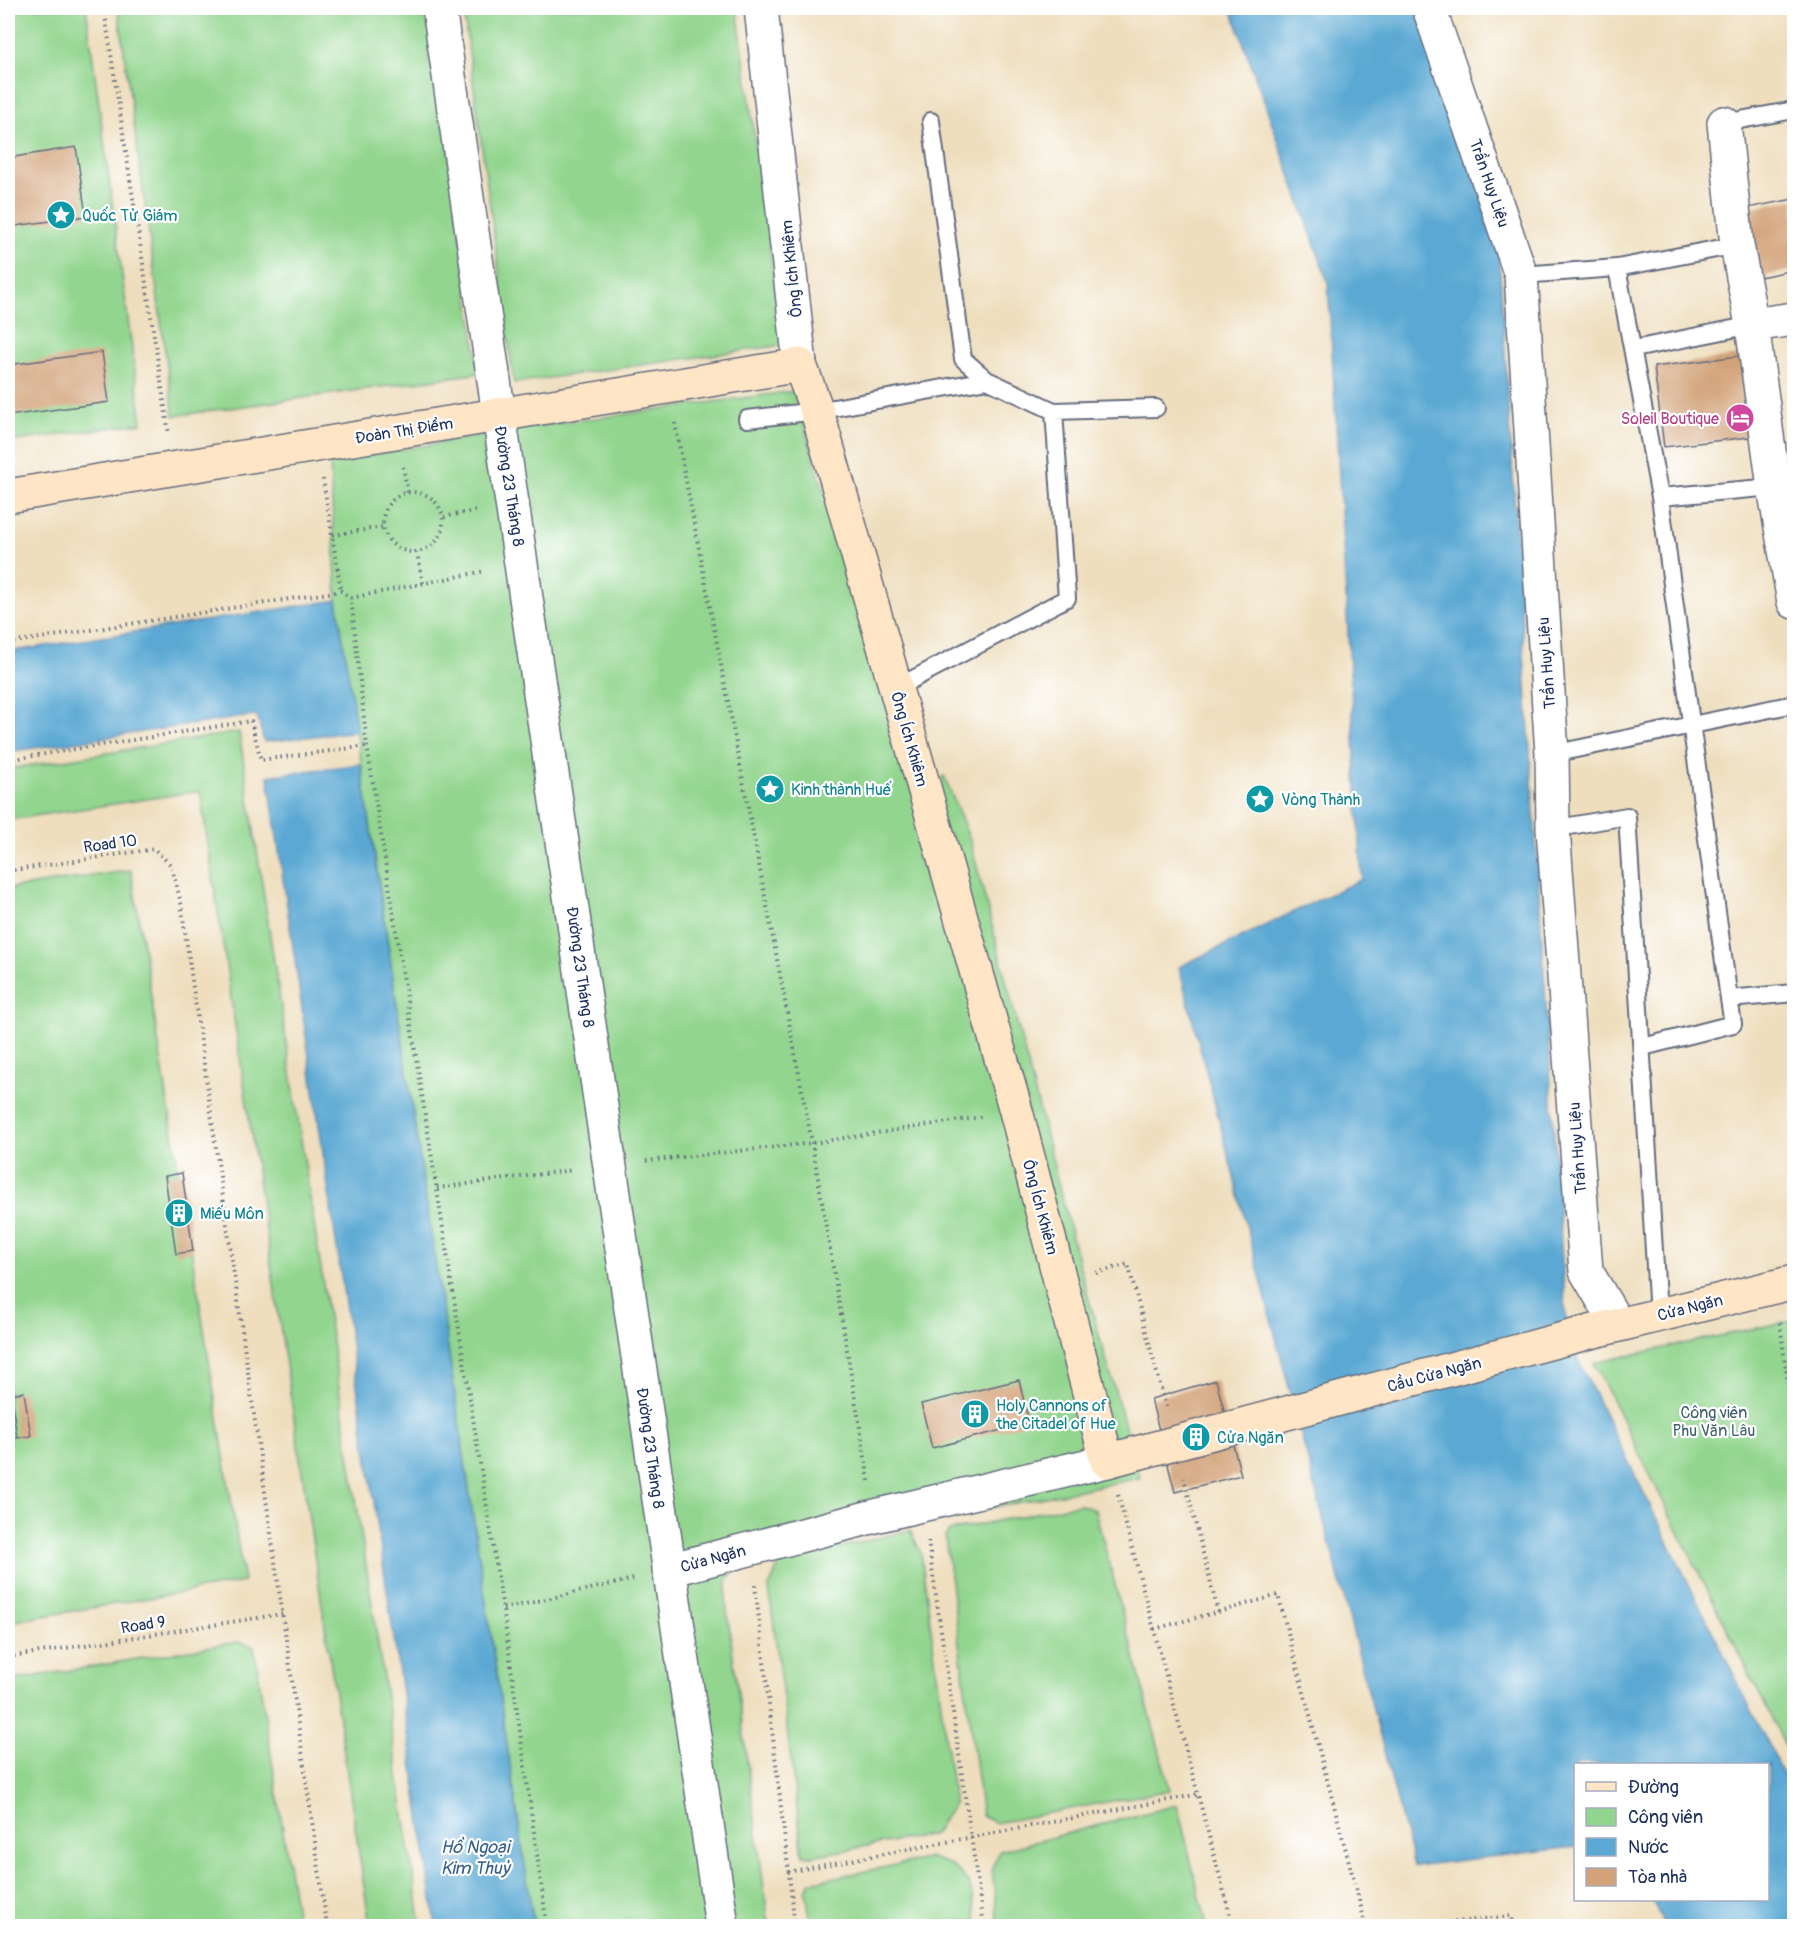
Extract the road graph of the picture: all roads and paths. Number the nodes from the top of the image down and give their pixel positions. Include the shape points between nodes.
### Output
1 (104, 8) edge
2 (439, 8) edge
3 (761, 8) edge
4 (1429, 8) edge
5 (1794, 110) edge
6 (931, 121) dead end
7 (1724, 123) joint
8 (1737, 245) junction
9 (1617, 268) junction
10 (1521, 275) junction
11 (1794, 319) edge
12 (1752, 325) junction
13 (1634, 349) junction
14 (800, 365) junction
15 (987, 380) junction
16 (668, 387) junction
17 (1156, 408) dead end
18 (817, 411) junction
19 (1054, 411) junction
20 (499, 415) junction
21 (747, 419) dead end
22 (317, 445) junction
23 (174, 469) junction
24 (1774, 487) junction
25 (8, 496) edge
26 (1659, 497) junction
27 (383, 527) junction
28 (333, 535) junction
29 (417, 552) junction
30 (521, 563) junction
31 (423, 583) junction
32 (341, 591) junction
33 (351, 598) junction
34 (1794, 602) edge
35 (8, 643) edge
36 (896, 688) junction
37 (1794, 704) edge
38 (1692, 726) junction
39 (367, 746) junction
40 (1552, 754) junction
41 (8, 759) edge
42 (1553, 829) junction
43 (8, 871) edge
44 (1794, 993) edge
45 (1729, 999) junction
46 (1643, 1047) junction
47 (1016, 1111) junction
48 (813, 1143) junction
49 (610, 1165) junction
50 (437, 1188) junction
51 (1785, 1284) edge
52 (1658, 1315) junction
53 (1618, 1325) junction
54 (1586, 1333) joint
55 (1281, 1415) joint
56 (1794, 1431) edge
57 (1107, 1461) junction
58 (923, 1504) junction
59 (875, 1516) junction
60 (751, 1548) junction
61 (669, 1570) junction
62 (503, 1609) junction
63 (1218, 1612) dead end
64 (282, 1614) junction
65 (8, 1657) edge
66 (1200, 1794) junction
67 (971, 1839) junction
68 (788, 1872) junction
69 (327, 1926) edge
70 (547, 1926) edge
71 (722, 1926) edge
72 (795, 1926) edge
73 (984, 1926) edge
74 (1233, 1926) edge
75 (1366, 1926) edge
76 (1419, 1926) edge
77 (1513, 1926) edge

1 - 23 path
2 - 20 street, Đường 23 Tháng 8
3 - 14 street, Ông Ích Khiêm
4 - 10 street, Trần Huy Liệu
5 - 7 lane
6 - 15 lane via 963,358
7 - 8 street
8 - 9 lane
8 - 12 street
9 - 10 lane
9 - 13 lane
10 - 40 street, Trần Huy Liệu
11 - 12 street
12 - 13 lane
12 - 24 street
13 - 26 lane
14 - 16 street, Đoàn Thị Điểm
14 - 18 street, Ông Ích Khiêm
15 - 18 lane
15 - 19 lane
16 - 20 street, Đoàn Thị Điểm
16 - 48 path
17 - 19 lane
18 - 21 lane
18 - 36 street, Ông Ích Khiêm
19 - 36 lane via 1067,598
20 - 22 street, Đoàn Thị Điểm
20 - 30 street, Đường 23 Tháng 8
22 - 23 street, Đoàn Thị Điểm
22 - 28 path
23 - 25 street, Đoàn Thị Điểm
24 - 26 lane
24 - 34 street
26 - 38 lane
27 - 28 path
27 - 29 path via 398,549
27 - 29 path via 384,514 402,494 428,496 438,504 444,517 443,531 436,543
28 - 32 path
29 - 31 path
30 - 31 path
30 - 49 street, Đường 23 Tháng 8
31 - 33 path
32 - 33 path
32 - 35 path
33 - 39 path
36 - 47 street, Ông Ích Khiêm
37 - 38 lane
38 - 40 lane
38 - 45 lane
39 - 41 path via 261,760 251,721
39 - 50 path
40 - 42 street, Trần Huy Liệu
42 - 46 lane via 1627,816
42 - 53 street, Trần Huy Liệu via 1586,1271
43 - 64 path, Road 10 via 154,849 171,865 181,903
44 - 45 lane
45 - 46 lane via 1733,1024
46 - 52 lane
47 - 48 path
47 - 57 street, Ông Ích Khiêm
48 - 49 path
48 - 59 path
49 - 50 path
49 - 61 street, Đường 23 Tháng 8
50 - 62 path
51 - 52 street, Cửa Ngăn
51 - 56 path
52 - 53 street, Cửa Ngăn
53 - 54 street, Cửa Ngăn
54 - 55 street, Cầu Cửa Ngăn
55 - 57 street, Cửa Ngăn
57 - 58 street, Cửa Ngăn
57 - 66 path
58 - 59 street, Cửa Ngăn
58 - 67 path
59 - 60 street, Cửa Ngăn
60 - 61 street, Cửa Ngăn
60 - 68 path
61 - 62 path
61 - 71 street, Đường 23 Tháng 8
62 - 70 path
63 - 75 path via 1278,1595
64 - 65 path, Road 9
64 - 69 path
66 - 67 path
66 - 74 path
67 - 68 path
67 - 73 path
68 - 72 path
76 - 77 path via 1512,1916

